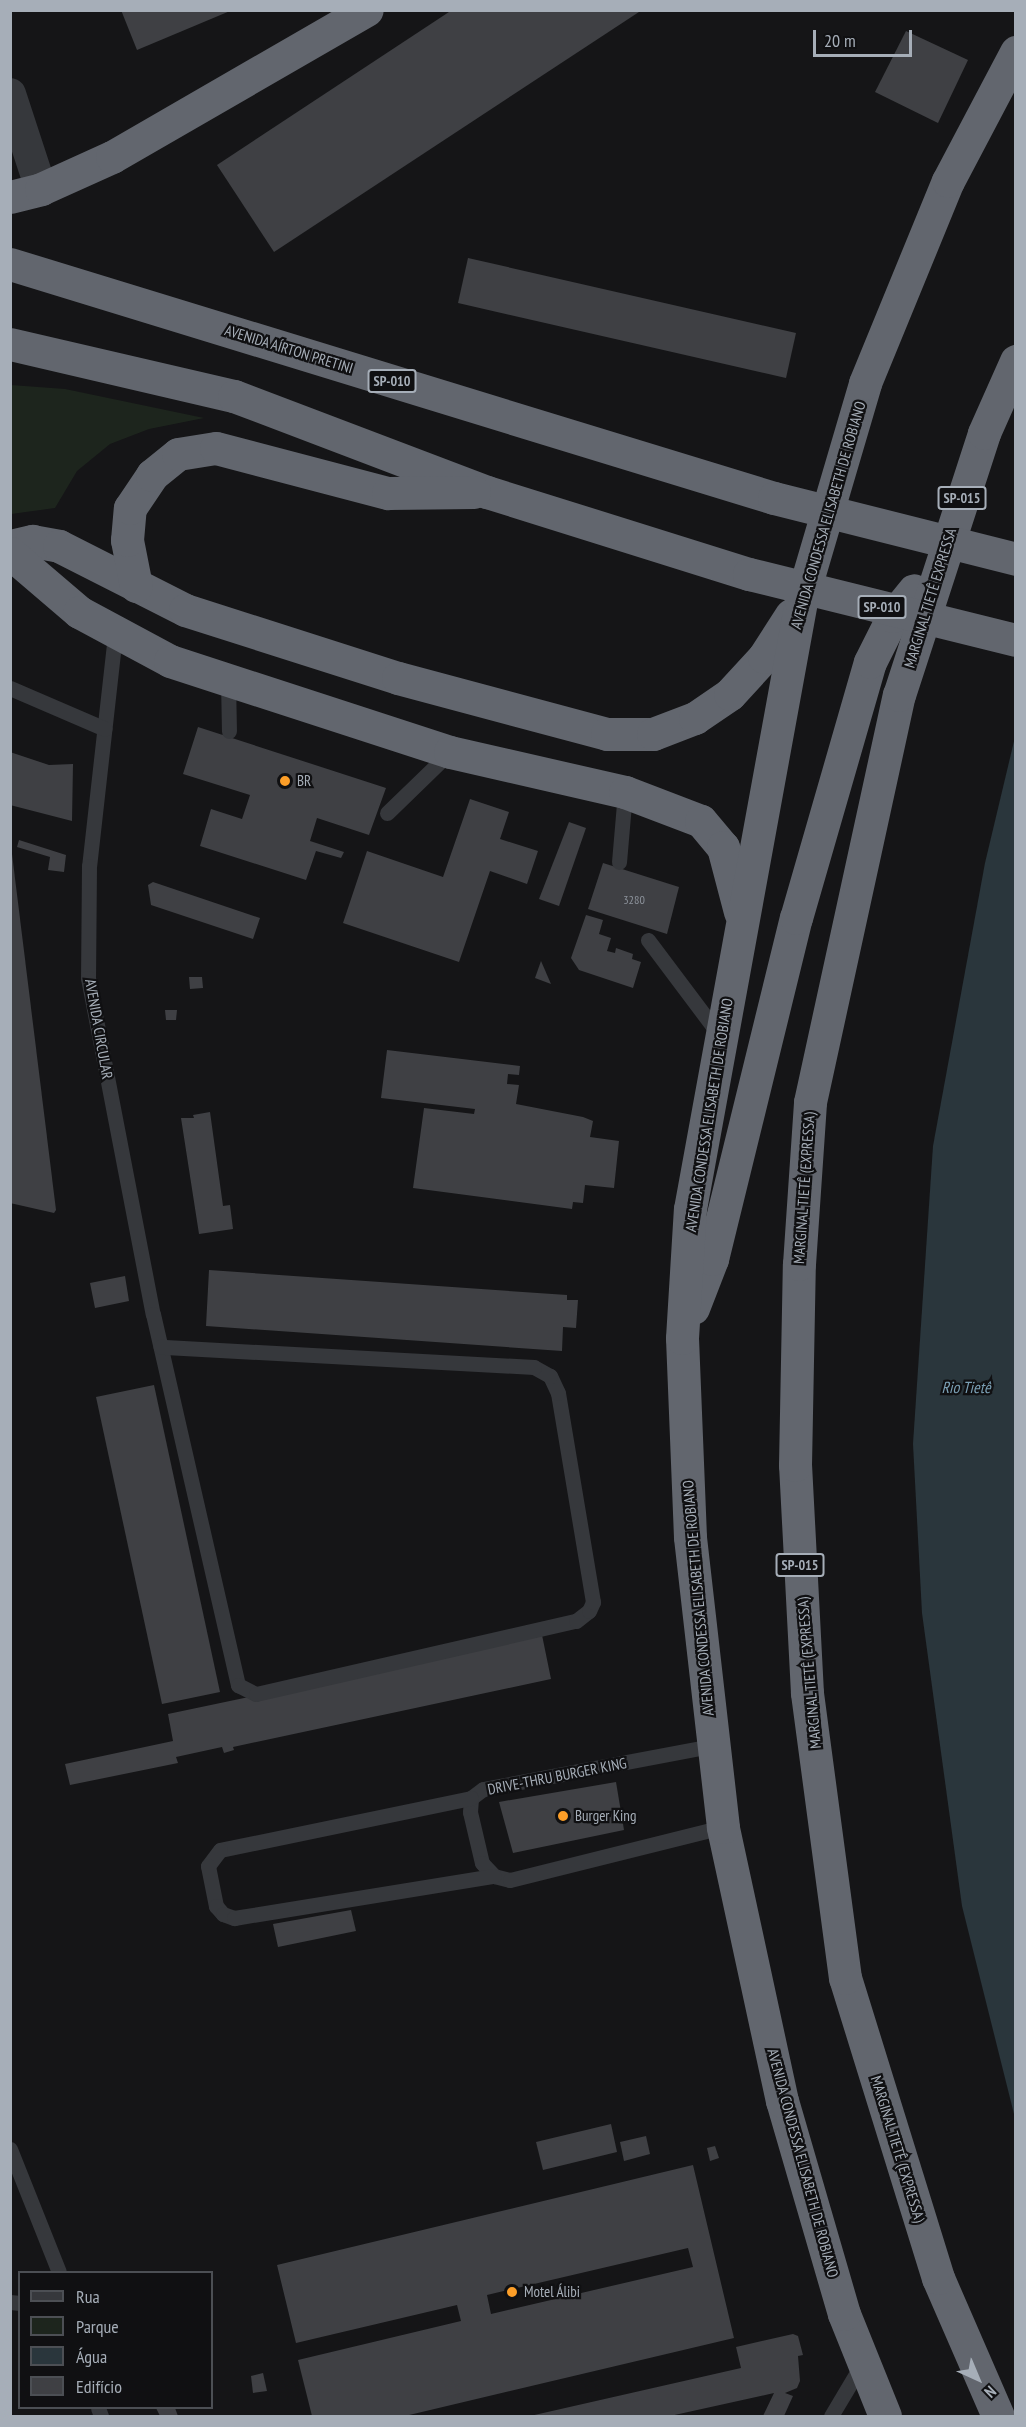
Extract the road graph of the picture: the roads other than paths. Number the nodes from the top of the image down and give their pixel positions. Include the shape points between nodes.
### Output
1 (367, 10) edge
2 (1016, 52) edge
3 (10, 94) edge
4 (26, 193) edge
5 (10, 264) edge
6 (10, 344) edge
7 (1016, 361) edge
8 (487, 492) junction
9 (10, 546) edge
10 (10, 553) edge
11 (1016, 560) edge
12 (940, 562) junction
13 (136, 586) junction
14 (801, 601) junction
15 (115, 634) junction
16 (1016, 640) edge
17 (228, 680) junction
18 (10, 688) edge
19 (899, 695) joint
20 (105, 729) junction
21 (230, 731) dead end
22 (450, 752) junction
23 (625, 792) junction
24 (387, 813) dead end
25 (619, 862) dead end
26 (742, 920) junction
27 (648, 940) dead end
28 (721, 1038) junction
29 (682, 1338) junction
30 (161, 1347) junction
31 (711, 1746) junction
32 (471, 1798) junction
33 (723, 1827) junction
34 (494, 1875) junction
35 (10, 2149) edge
36 (59, 2271) edge
37 (862, 2364) junction
38 (831, 2416) edge
39 (885, 2416) edge
40 (998, 2416) edge

1 - 4 highway via 112,157
2 - 14 highway, AVENIDA CONDESSA ELISABETH DE ROBIANO via 948,181 865,383
3 - 4 street
5 - 11 highway, AVENIDA AÍRTON PRETINI / SP-010, bridge via 774,498
6 - 8 highway, SP-010 via 234,396
7 - 12 highway, MARGINAL TIETÊ EXPRESSA / SP-015 via 984,433
8 - 13 highway via 388,493 216,448 178,454 152,475 130,508 127,540
8 - 16 highway, SP-010, bridge via 749,574
9 - 13 highway via 32,541 59,546
10 - 15 highway via 79,612
12 - 19 highway, MARGINAL TIETÊ EXPRESSA / SP-015
12 - 29 highway via 893,616 870,662 796,918 712,1259
13 - 14 highway via 184,610 310,652 607,734 653,734 695,718 721,700 764,657
14 - 26 highway, AVENIDA CONDESSA ELISABETH DE ROBIANO
15 - 17 highway via 170,661
15 - 20 lane, AVENIDA CIRCULAR
17 - 21 lane
17 - 22 highway
18 - 20 lane
19 - 40 highway, MARGINAL TIETÊ (EXPRESSA) / SP-015 via 810,1102 799,1264 795,1465 807,1693 845,1978 938,2278
20 - 30 lane, AVENIDA CIRCULAR via 89,866 88,978
22 - 23 highway
22 - 24 lane
23 - 25 lane
23 - 26 highway via 701,821 723,847
26 - 28 highway, AVENIDA CONDESSA ELISABETH DE ROBIANO
27 - 28 lane
28 - 29 highway, AVENIDA CONDESSA ELISABETH DE ROBIANO via 690,1209
29 - 31 highway, AVENIDA CONDESSA ELISABETH DE ROBIANO via 690,1537
30 - 30 lane, AVENIDA CIRCULAR via 238,1685 248,1692 256,1694 565,1624 589,1611 593,1602 588,1567 558,1393 550,1376 534,1367
31 - 32 lane, DRIVE-THRU BURGER KING via 483,1789
31 - 33 highway, AVENIDA CONDESSA ELISABETH DE ROBIANO
32 - 34 lane, DRIVE-THRU BURGER KING via 470,1812 482,1863
32 - 34 lane via 220,1850 208,1866 216,1906 234,1918
33 - 34 lane via 510,1880
33 - 37 highway, AVENIDA CONDESSA ELISABETH DE ROBIANO via 782,2101
35 - 36 lane
37 - 38 lane
37 - 39 highway, AVENIDA CONDESSA ELISABETH DE ROBIANO

